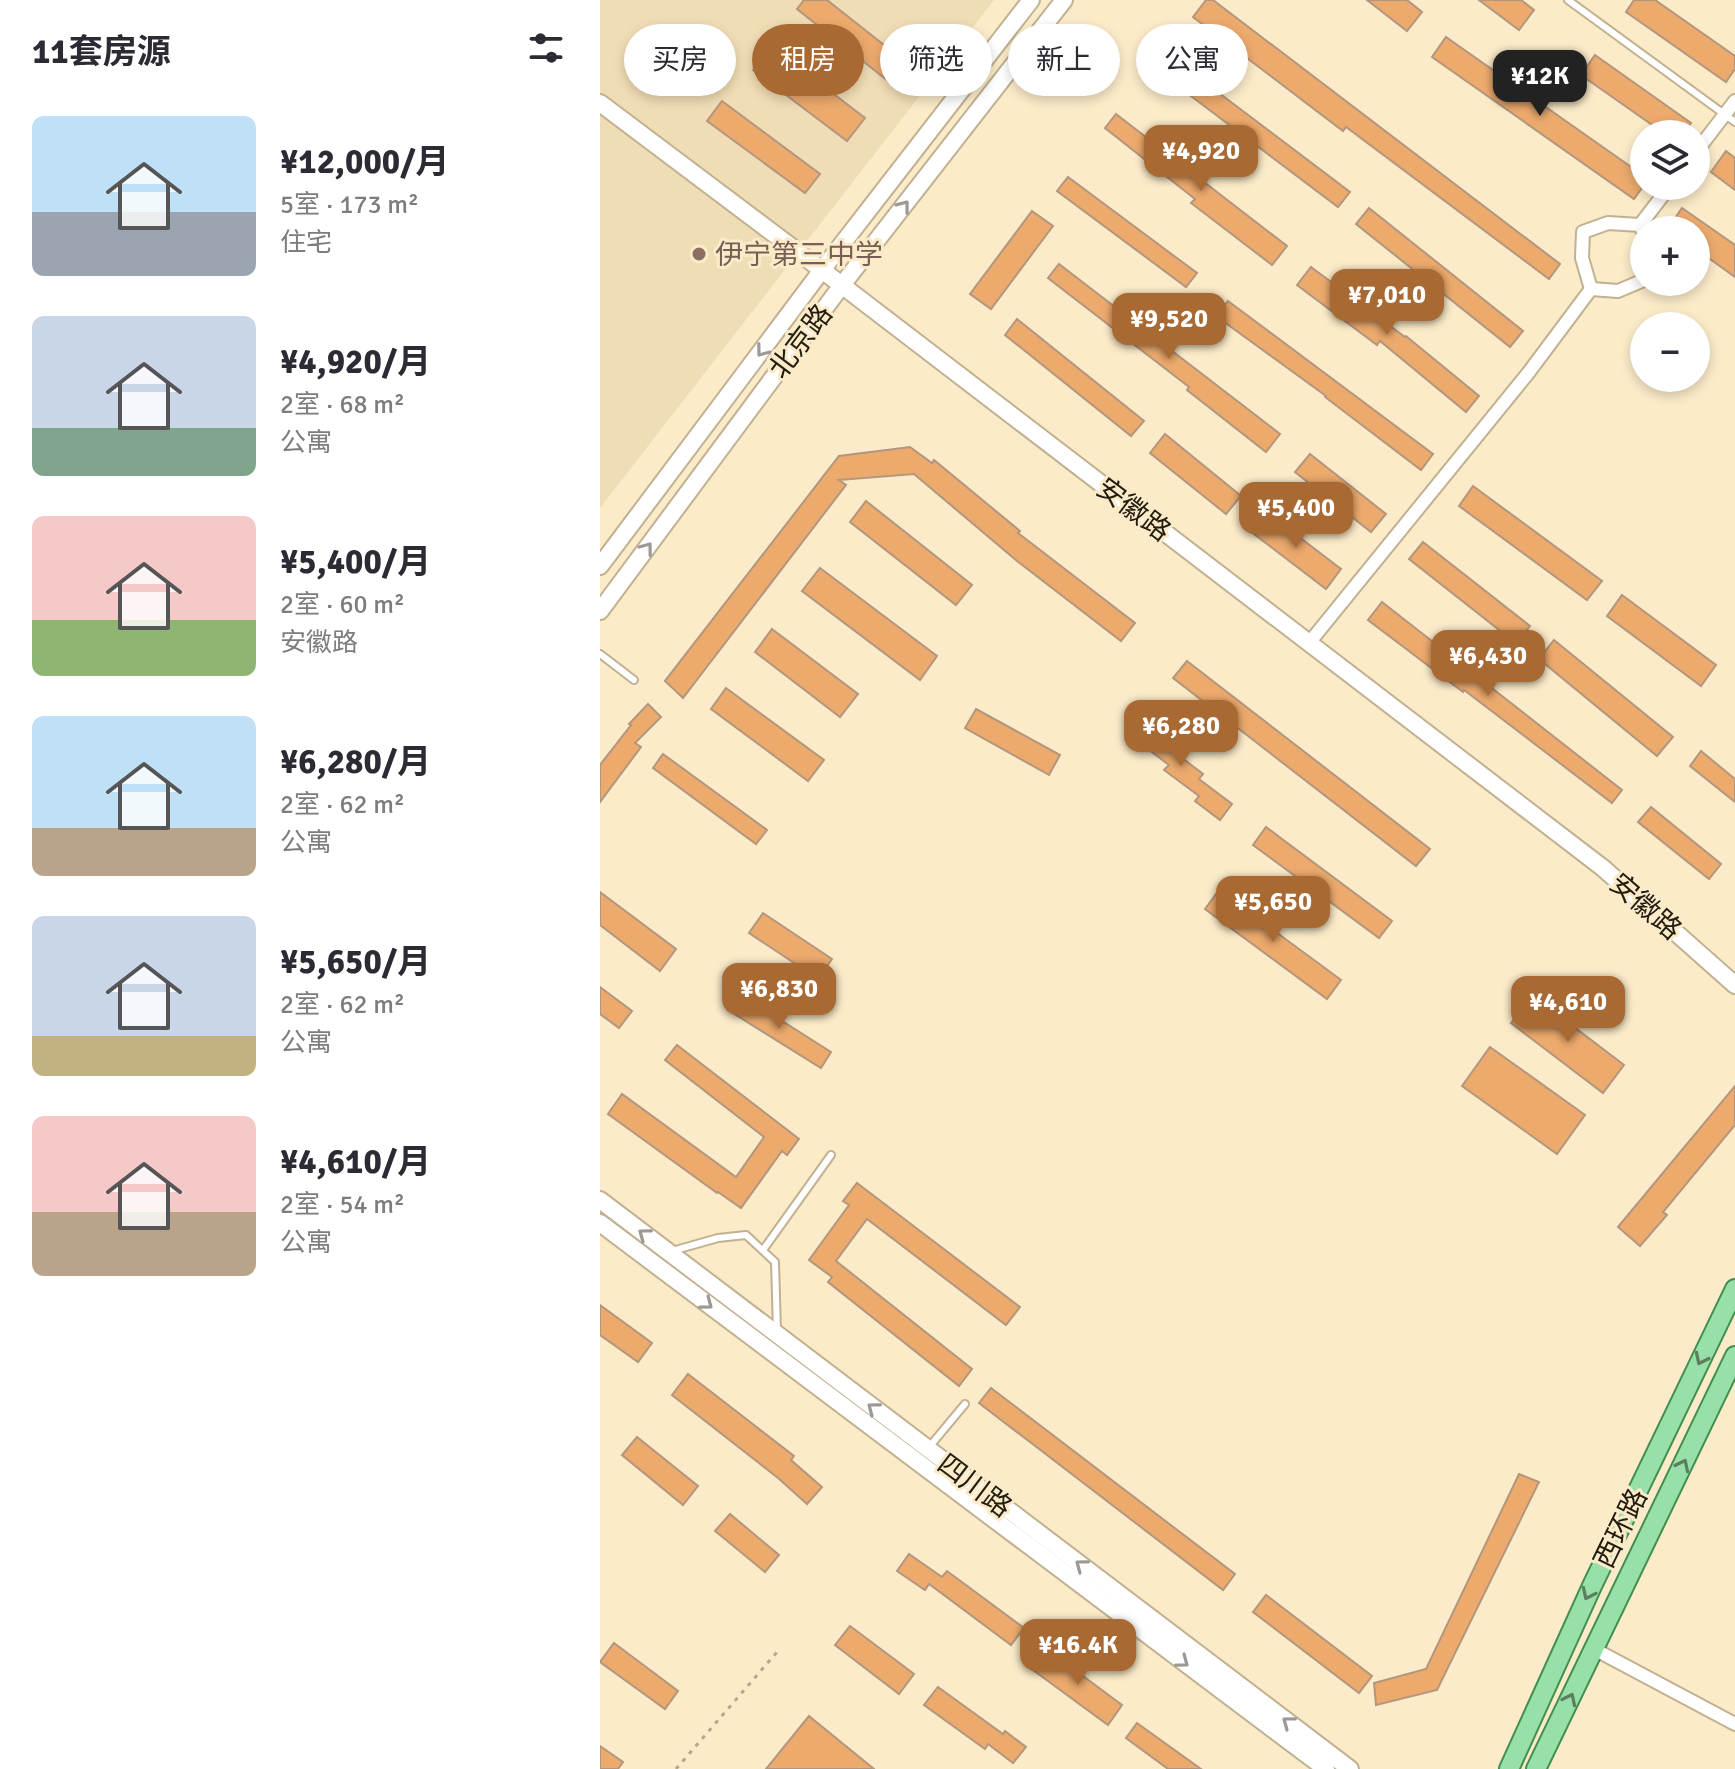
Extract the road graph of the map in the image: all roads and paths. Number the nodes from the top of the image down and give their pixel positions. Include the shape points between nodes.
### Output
1 (1031, 0) edge
2 (1064, 0) edge
3 (1568, 0) edge
4 (1735, 101) edge
5 (600, 103) edge
6 (1730, 118) edge
7 (1710, 138) edge
8 (1630, 228) edge
9 (822, 270) junction
10 (842, 285) junction
11 (1630, 286) edge
12 (1591, 289) junction
13 (600, 566) edge
14 (600, 611) edge
15 (1309, 643) junction
16 (600, 654) edge
17 (634, 680) dead end
18 (1735, 985) edge
19 (831, 1155) dead end
20 (600, 1200) edge
21 (600, 1223) edge
22 (763, 1250) junction
23 (668, 1252) junction
24 (1735, 1289) edge
25 (777, 1335) junction
26 (1735, 1356) edge
27 (965, 1404) dead end
28 (927, 1449) junction
29 (1594, 1649) junction
30 (777, 1652) dead end
31 (1735, 1724) edge
32 (676, 1769) edge
33 (1326, 1769) edge
34 (1350, 1769) edge
35 (1509, 1769) edge
36 (1536, 1769) edge

1 - 9 street, 北京路
10 -> 2 street, 北京路
3 - 6 lane
4 - 6 street
5 - 9 street, 安徽路
6 - 7 street
8 - 12 street via 1608,223 1583,232 1582,258
9 - 10 street, 安徽路
9 -> 13 street, 北京路
14 -> 10 street, 北京路
10 - 15 street, 安徽路
11 - 12 street via 1618,291
12 - 15 street
15 - 18 street, 安徽路 via 1603,868
16 - 17 lane
19 - 22 lane
23 -> 20 street, 四川路
21 -> 33 street, 四川路
22 - 23 lane via 746,1235
22 - 25 lane via 775,1262
23 - 25 street, 四川路
24 -> 35 main road, 西环路
28 -> 25 street, 四川路
29 -> 26 main road, 西环路
27 - 28 lane
34 -> 28 street, 四川路
29 - 31 street
36 -> 29 main road, 西环路
30 - 32 path

